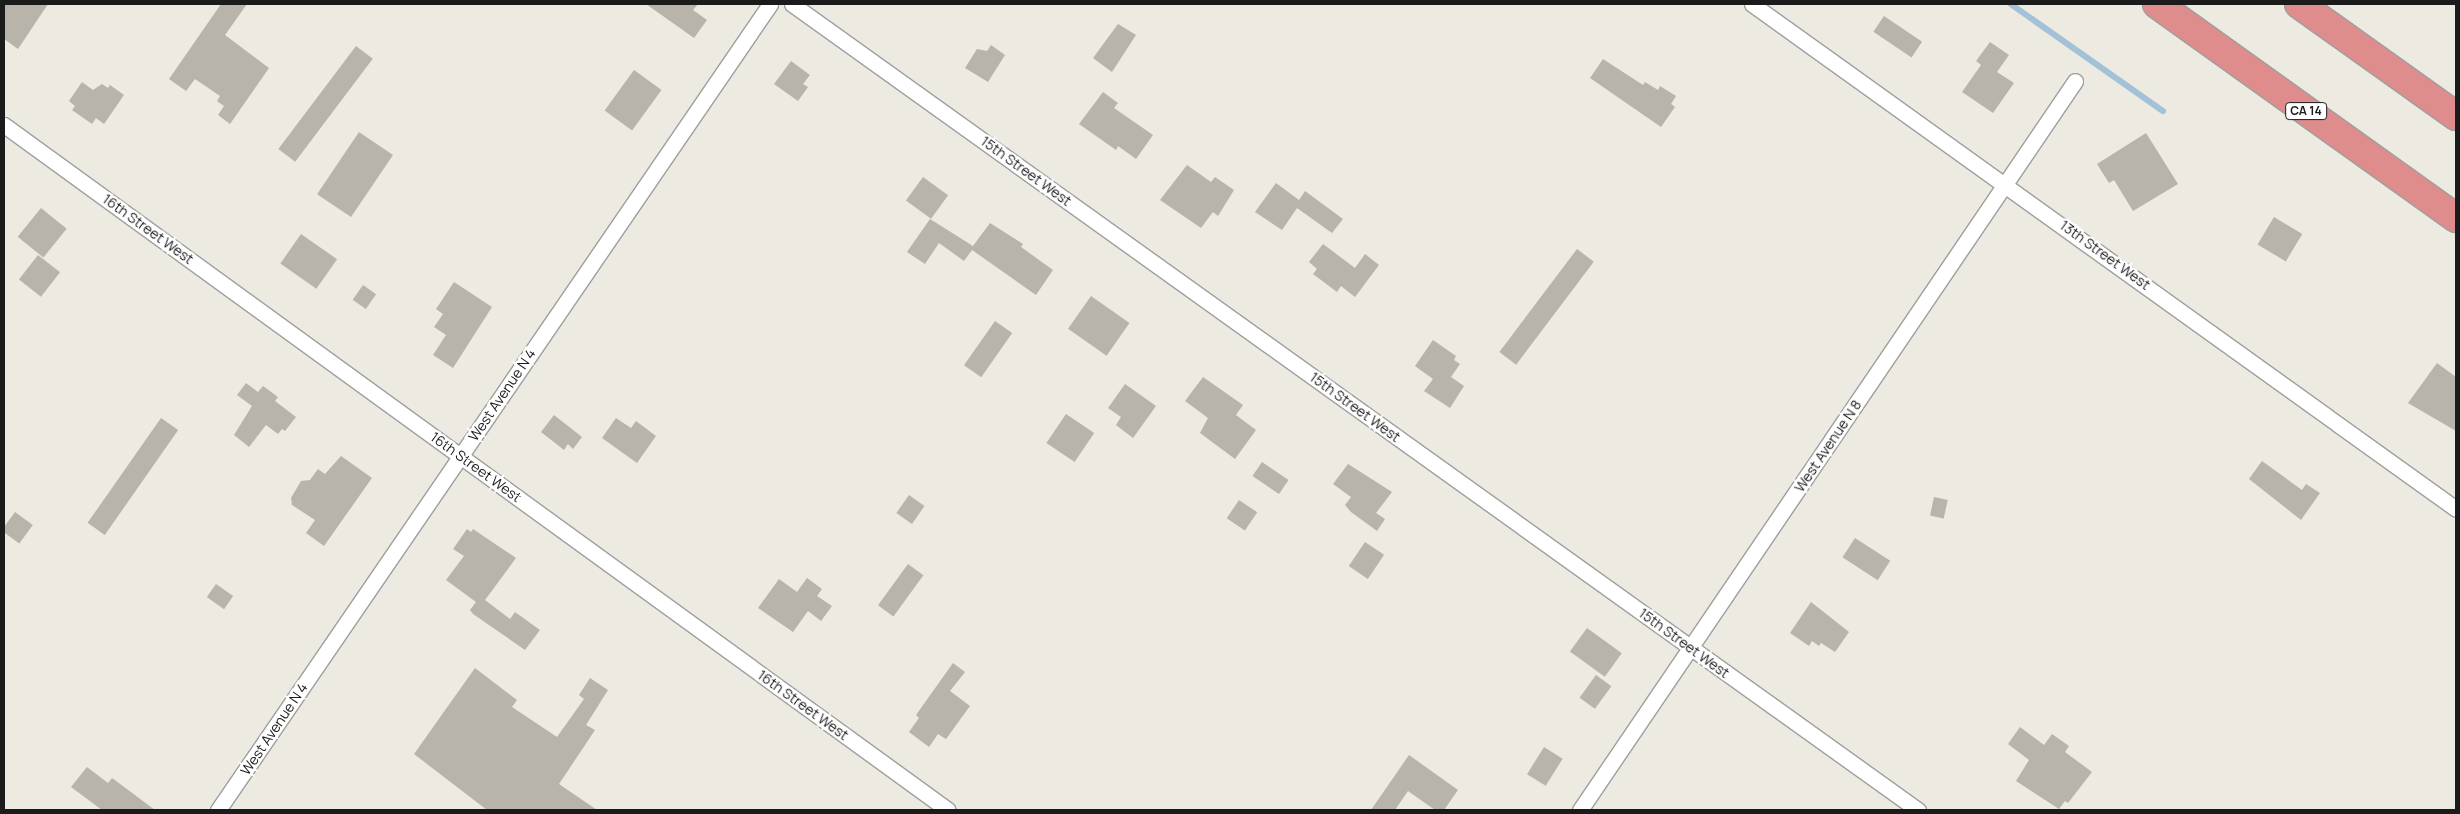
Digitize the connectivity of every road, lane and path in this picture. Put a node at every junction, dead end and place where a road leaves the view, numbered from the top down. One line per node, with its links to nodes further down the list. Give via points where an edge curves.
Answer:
1 (770, 4): 11 (street, West Avenue N 4)
2 (792, 4): 13 (street, 15th Street West)
3 (1752, 4): 9 (street, 13th Street West)
4 (2157, 4): 10 (highway, CA 14)
5 (2299, 4): 7 (highway)
6 (2075, 81): 9 (street, West Avenue N 8)
7 (2456, 116)
8 (4, 124): 11 (street, 16th Street West)
9 (2005, 183): 12 (street, 13th Street West); 13 (street, West Avenue N 8)
10 (2456, 218)
11 (460, 456): 14 (street, West Avenue N 4); 15 (street, 16th Street West)
12 (2456, 509)
13 (1691, 648): 16 (street, West Avenue N 8); 17 (street, 15th Street West)
14 (218, 810)
15 (948, 810)
16 (1580, 810)
17 (1918, 810)

